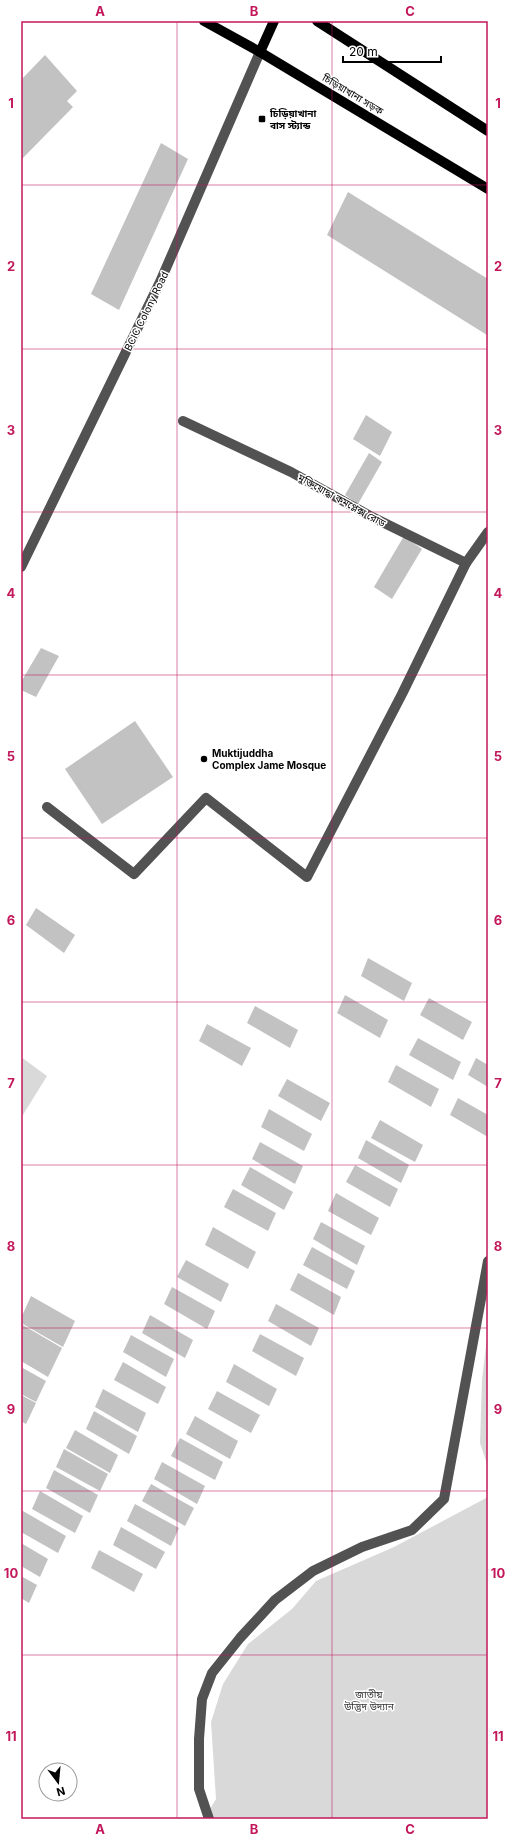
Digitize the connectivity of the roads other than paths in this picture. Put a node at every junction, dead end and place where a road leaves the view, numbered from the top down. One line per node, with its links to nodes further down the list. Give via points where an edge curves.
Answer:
1 (204, 21): 4 (main road, চিড়িয়াখানা সড়ক)
2 (274, 21): 4 (main road)
3 (318, 21): 5 (main road)
4 (260, 52): 6 (main road, চিড়িয়াখানা সড়ক); 10 (street, BCIC Colony Road, via 160,282)
5 (488, 131)
6 (488, 189)
7 (182, 421): 9 (street, মুক্তিযোদ্ধা কমপ্লেক্স রোড, via 291,472 372,518)
8 (488, 532): 9 (street)
9 (466, 563): 11 (street, via 402,694 307,877 206,798 134,874)
10 (21, 567)
11 (47, 807)
12 (488, 1261): 13 (street, via 444,1499 412,1530 362,1547 313,1571 275,1600 212,1673 202,1699 199,1739 199,1789)
13 (209, 1819)

